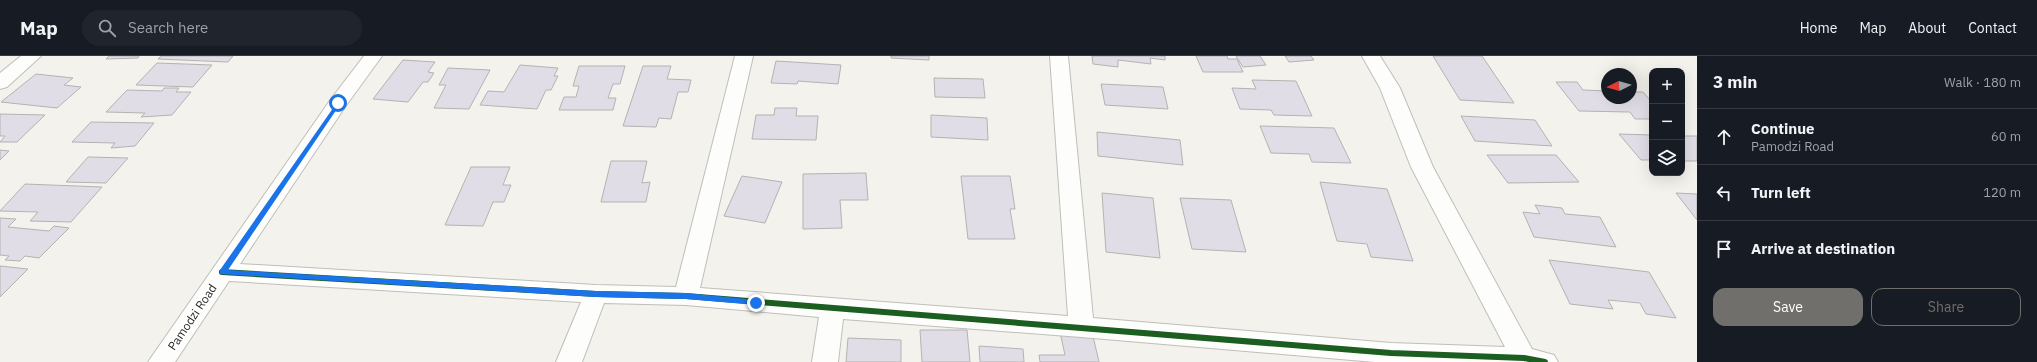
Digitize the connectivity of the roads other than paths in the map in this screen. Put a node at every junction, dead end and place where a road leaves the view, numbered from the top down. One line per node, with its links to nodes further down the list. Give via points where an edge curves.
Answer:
1 (32, 56): 6 (street)
2 (373, 56): 7 (street, Pamodzi Road)
3 (744, 56): 9 (street)
4 (1059, 56): 11 (street)
5 (1371, 56): 12 (street, via 1390,88 1422,168)
6 (0, 83)
7 (222, 272): 8 (street); 13 (street, Pamodzi Road)
8 (596, 294): 9 (street); 14 (street)
9 (686, 296): 10 (street)
10 (832, 309): 11 (street); 15 (street)
11 (1082, 327): 12 (street, via 1391,353)
12 (1534, 360)
13 (161, 362)
14 (569, 362)
15 (825, 362)

